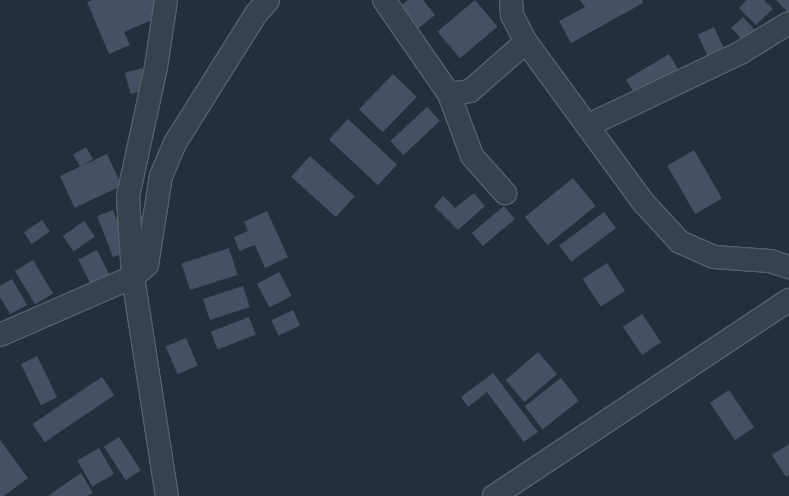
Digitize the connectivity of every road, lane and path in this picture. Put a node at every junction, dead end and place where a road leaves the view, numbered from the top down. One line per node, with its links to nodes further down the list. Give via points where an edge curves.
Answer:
1 (166, 0): 11 (street, via 156,67 128,197)
2 (268, 0): 11 (street, via 256,14 175,143 161,176 147,265)
3 (384, 0): 7 (street)
4 (511, 0): 6 (street, via 512,15)
5 (789, 23): 8 (street, via 740,53)
6 (526, 42): 7 (street, via 470,91); 8 (street)
7 (449, 94): 9 (street, via 472,156)
8 (589, 125): 10 (street, via 644,203 680,242 714,257 770,261)
9 (505, 193)
10 (789, 267)
11 (133, 277): 13 (street); 14 (street)
12 (789, 300): 15 (street)
13 (0, 335)
14 (167, 496)
15 (494, 496)

